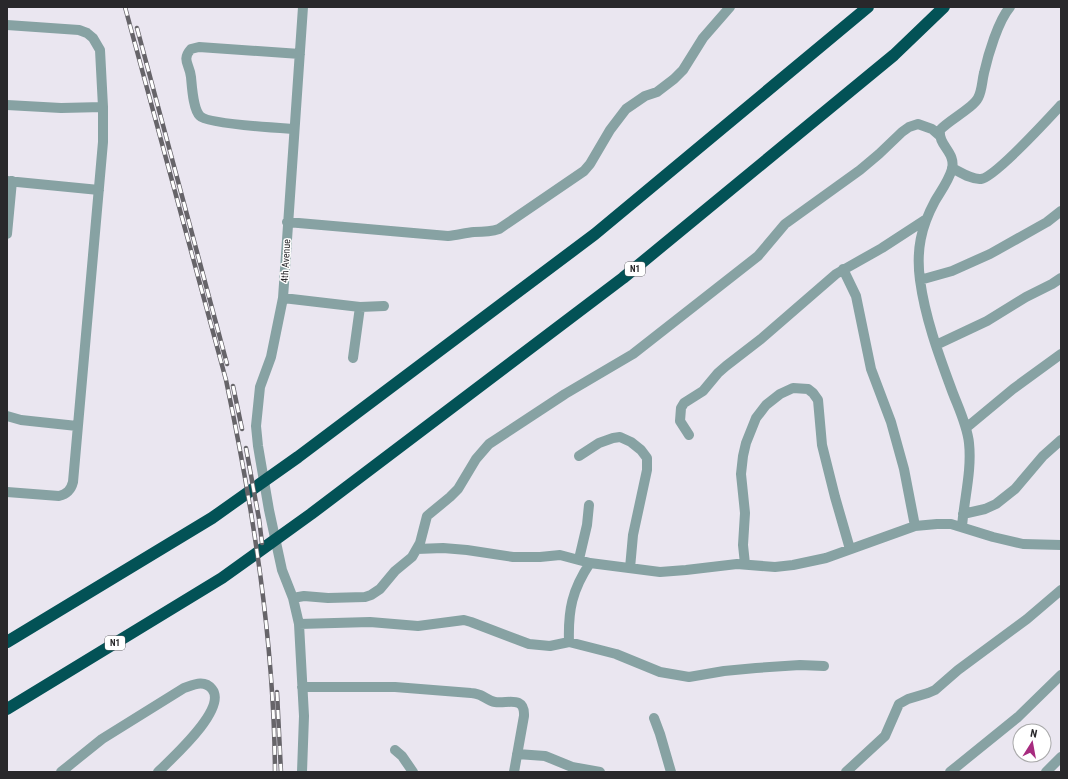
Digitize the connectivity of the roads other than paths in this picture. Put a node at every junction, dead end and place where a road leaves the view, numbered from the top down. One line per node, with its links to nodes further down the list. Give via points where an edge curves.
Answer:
1 (303, 7): 7 (street, 4th Avenue)
2 (730, 7): 18 (street, via 674,79 626,109 584,171 499,229 486,233 448,236)
3 (868, 7): 50 (highway, via 595,234 298,457 212,518)
4 (944, 7): 55 (highway, N1, via 894,56 623,278 311,514 222,578)
5 (1010, 7): 12 (street, via 996,33 978,98 940,130)
6 (7, 25): 10 (street, via 79,30 93,38 100,50)
7 (300, 54): 11 (street, 4th Avenue); 11 (street, via 199,47 190,49 186,56 197,110 203,119)
8 (7, 105): 10 (street)
9 (1061, 105): 13 (street, via 985,178 973,178)
10 (103, 107): 15 (street)
11 (294, 129): 18 (street, 4th Avenue)
12 (940, 136): 13 (street, via 952,156); 41 (street, via 932,129 918,124 902,132 860,170 785,224 758,256 633,354 565,394 489,444 476,459 458,489 427,516)
13 (952, 168): 17 (street)
14 (10, 181): 15 (street); 19 (street)
15 (99, 190): 30 (street)
16 (1061, 210): 22 (street, via 1047,222 990,254 952,271)
17 (926, 220): 20 (street); 22 (street, via 919,249)
18 (287, 222): 23 (street, 4th Avenue)
19 (7, 234)
20 (843, 269): 32 (street, via 726,366 703,391 684,403 680,422); 38 (street, via 856,296 871,369 904,469)
21 (1061, 278): 26 (street, via 987,321)
22 (920, 280): 26 (street)
23 (283, 298): 25 (street); 48 (street, 4th Avenue, via 272,357 260,387 256,426 269,510 282,570)
24 (384, 306): 25 (street)
25 (360, 307): 28 (street)
26 (936, 345): 31 (street)
27 (1061, 354): 31 (street)
28 (352, 358)
29 (7, 416): 30 (street)
30 (77, 426): 35 (street, via 73,482 69,492 59,496)
31 (966, 428): 37 (street, via 969,457)
32 (689, 435)
33 (1061, 440): 37 (street, via 1043,456 1015,489 996,504)
34 (579, 456): 46 (street, via 599,443 620,437 641,450 646,458 647,470 633,535)
35 (7, 492)
36 (589, 505): 43 (street)
37 (963, 514): 39 (street)
38 (914, 526): 39 (street, via 951,524); 42 (street)
39 (962, 527): 40 (street, via 1022,544)
40 (1060, 544)
41 (417, 549): 43 (street, via 467,550 513,557 560,555); 48 (street, via 380,589 371,595)
42 (850, 550): 45 (street, via 793,565 775,567); 45 (street, via 822,446 818,400 808,389 793,388 766,405 756,418 746,443 741,474 745,513)
43 (579, 559): 44 (street)
44 (590, 562): 46 (street); 51 (street, via 572,600 568,627)
45 (745, 564): 46 (street, via 660,572)
46 (630, 568)
47 (1061, 590): 67 (street, via 935,690 899,704 885,736)
48 (293, 598): 49 (street, 4th Avenue)
49 (299, 624): 51 (street, via 370,622 418,626 464,620 529,644 550,646); 54 (street, 4th Avenue)
50 (7, 642)
51 (569, 642): 52 (street, via 616,654 660,672 689,677 756,668)
52 (824, 666)
53 (1061, 675): 68 (street, via 1018,717)
54 (302, 687): 58 (street, via 471,692 495,702 514,702 521,705 524,711); 62 (street, 4th Avenue)
55 (7, 709)
56 (654, 718): 66 (street)
57 (395, 750): 63 (street)
58 (517, 754): 64 (street); 65 (street, via 545,756 572,767)
59 (1061, 757): 69 (street)
60 (61, 772): 61 (street, via 102,739 184,688 198,683 209,686 214,695 208,717 195,735)
61 (158, 772)
62 (302, 772)
63 (413, 772)
64 (514, 772)
65 (600, 772)
66 (671, 772)
67 (846, 772)
68 (950, 772)
69 (1046, 772)

